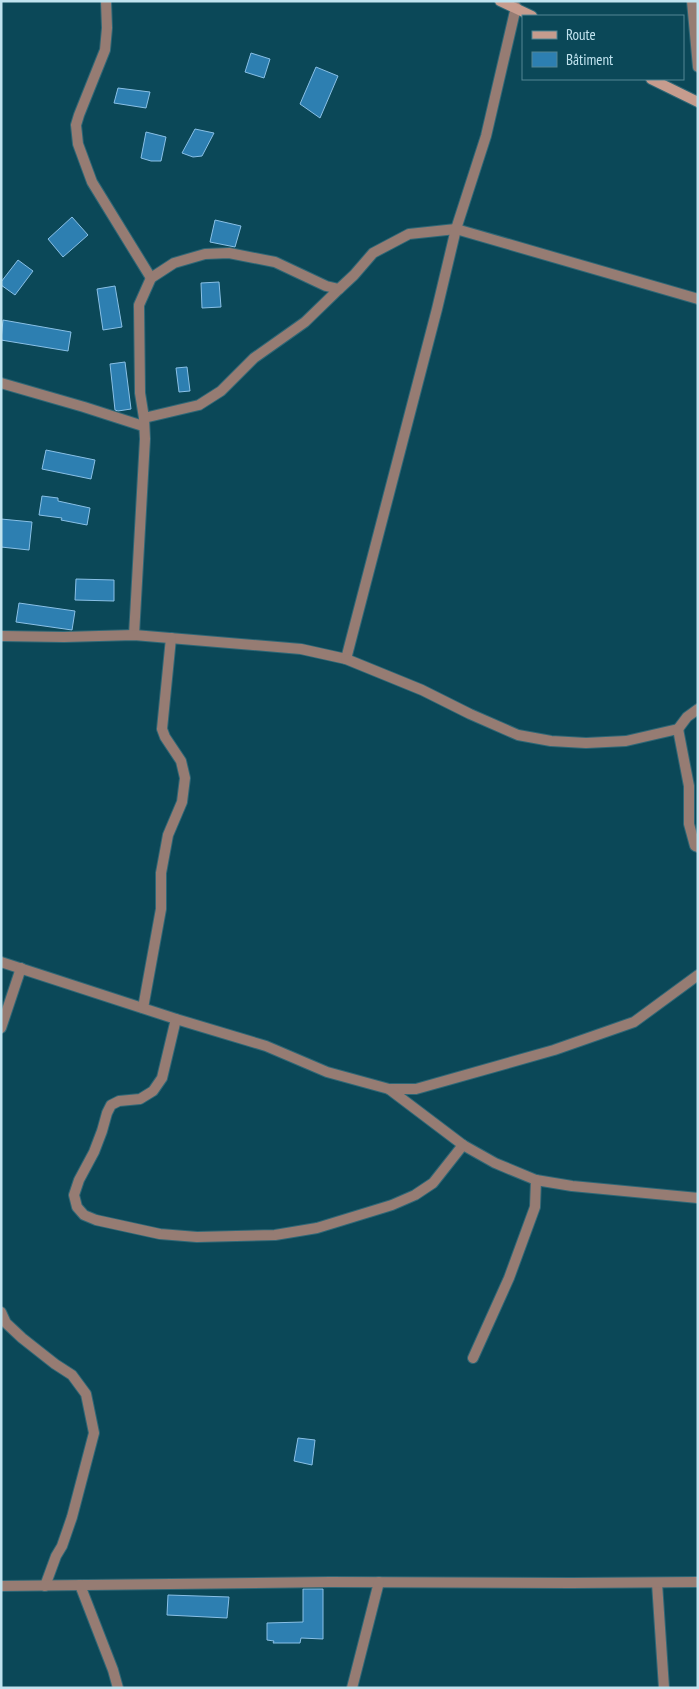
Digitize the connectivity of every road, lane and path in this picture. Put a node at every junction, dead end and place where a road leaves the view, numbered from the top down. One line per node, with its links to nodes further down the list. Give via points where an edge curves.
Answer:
1 (106, 1): 10 (street, via 105,50 76,125 78,144 92,182)
2 (500, 1): 4 (main road)
3 (692, 1): 6 (street)
4 (516, 7): 5 (main road); 9 (street, via 486,136)
5 (530, 15)
6 (698, 67)
7 (653, 80): 8 (main road)
8 (698, 102)
9 (456, 229): 11 (street, via 409,234 374,253); 12 (street); 18 (street)
10 (151, 278): 11 (street, via 174,263 205,254 228,253 275,262); 14 (street, via 139,305)
11 (339, 289): 14 (street, via 305,322 254,358 221,391 199,406)
12 (698, 299)
13 (1, 383): 14 (street)
14 (143, 422): 15 (street)
15 (134, 635): 16 (street); 17 (street)
16 (1, 636)
17 (171, 638): 18 (street, via 301,649); 25 (street, via 162,729 181,761 185,778 182,802 168,835 161,873 161,909)
18 (346, 659): 20 (street, via 422,690 518,736 586,743 626,741)
19 (698, 709): 20 (street)
20 (678, 729): 21 (street, via 688,786 689,824)
21 (698, 847)
22 (1, 962): 23 (street)
23 (21, 968): 25 (street); 27 (street)
24 (698, 976): 28 (street, via 634,1022 554,1050 416,1089)
25 (143, 1008): 26 (street)
26 (176, 1019): 28 (street, via 266,1046 328,1072); 29 (street, via 162,1078 153,1091 140,1099 119,1101 111,1105 107,1113 94,1152 78,1180 74,1195 77,1207 84,1215 160,1234 197,1237 275,1235 317,1228 415,1195 433,1183)
27 (1, 1028)
28 (389, 1089): 29 (street)
29 (463, 1145): 30 (street)
30 (536, 1180): 31 (street); 34 (street, via 535,1208 509,1278)
31 (698, 1198)
32 (1, 1312): 33 (street)
33 (4, 1323): 40 (street, via 72,1375 86,1394 94,1433 72,1516)
34 (473, 1358)
35 (380, 1582): 37 (street); 38 (street); 42 (street)
36 (698, 1582): 37 (street)
37 (656, 1583): 43 (street)
38 (80, 1585): 40 (street); 41 (street)
39 (1, 1586): 40 (street)
40 (46, 1586)
41 (118, 1688)
42 (352, 1688)
43 (664, 1688)

